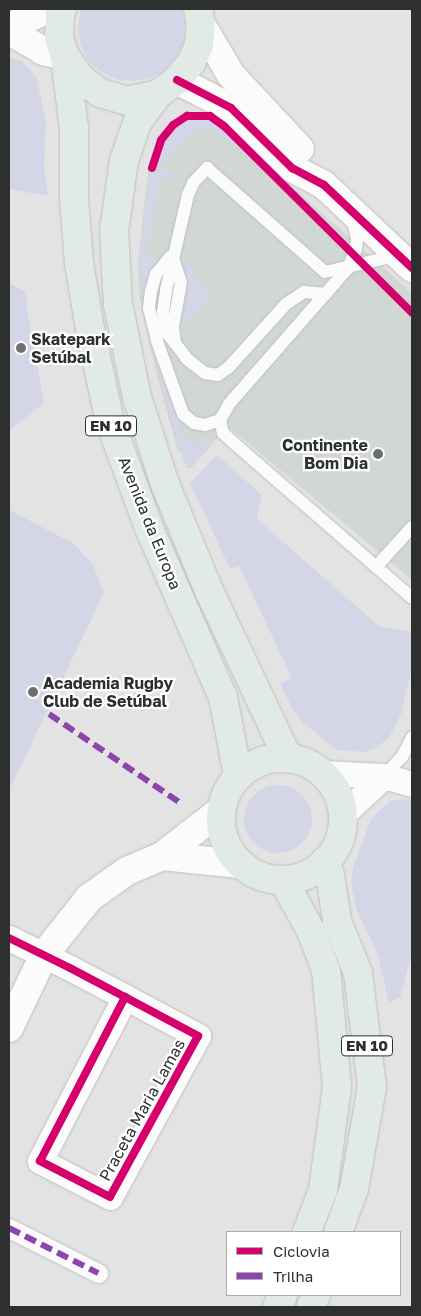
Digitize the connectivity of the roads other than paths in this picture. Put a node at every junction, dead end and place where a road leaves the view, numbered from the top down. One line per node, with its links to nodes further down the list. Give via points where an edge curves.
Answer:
1 (48, 9): 4 (street)
2 (62, 9): 6 (main road, EN 10, via 59,38)
3 (200, 16): 7 (main road, EN 10, via 199,45 191,62); 8 (street, via 231,75 305,155)
4 (9, 27)
5 (9, 31): 6 (street, via 42,51)
6 (65, 56): 7 (main road, EN 10, via 82,79 100,93 128,101); 21 (main road, Avenida da Europa / EN 10, via 74,128 74,198 79,263 110,422 149,528 224,697)
7 (168, 87): 8 (street, via 231,108 292,168); 19 (main road, Avenida da Europa / EN 10, via 137,123 124,160 114,231 118,304 137,397 165,484 210,592)
8 (324, 185): 9 (street)
9 (350, 208): 11 (street); 12 (lane, via 356,249)
10 (172, 255): 12 (lane, via 188,195 193,183 207,168 325,272); 13 (lane, via 181,282 173,327 175,342 187,359 205,373 218,375 229,367 286,304 304,292); 14 (lane, via 156,274 151,291 149,308 157,341 183,414 194,423 205,425)
11 (409, 264): 12 (lane, via 386,258)
12 (348, 268): 13 (lane)
13 (326, 294): 14 (lane, via 230,404)
14 (220, 420): 16 (lane, via 223,433)
15 (412, 527): 16 (lane)
16 (376, 567): 17 (lane)
17 (412, 598)
18 (412, 737): 22 (lane, via 402,757)
19 (288, 758): 20 (main road, via 306,763); 21 (main road, via 252,765)
20 (323, 774): 22 (street); 25 (main road, via 339,799)
21 (238, 776): 24 (main road, via 227,792)
22 (384, 776): 23 (street); 25 (street)
23 (412, 784)
24 (221, 810): 26 (street); 28 (main road, via 228,849)
25 (343, 814): 27 (main road, via 342,831)
26 (162, 856): 28 (street); 31 (street, via 127,871 100,889 79,909)
27 (326, 861): 29 (main road, via 313,871); 36 (main road, EN 10, via 337,921 358,973 372,1087 354,1190)
28 (240, 864): 29 (main road, via 253,873)
29 (283, 880): 35 (main road, EN 10, via 311,931 326,970 337,1088 323,1190)
30 (9, 938): 31 (street, Praceta Maria Lamas)
31 (44, 955): 32 (street, Praceta Maria Lamas); 33 (street)
32 (125, 997): 32 (street, Praceta Maria Lamas, via 40,1160 110,1198 198,1036)
33 (9, 1028)
34 (9, 1228): 37 (street)
35 (307, 1231)
36 (338, 1231)
37 (98, 1273)

